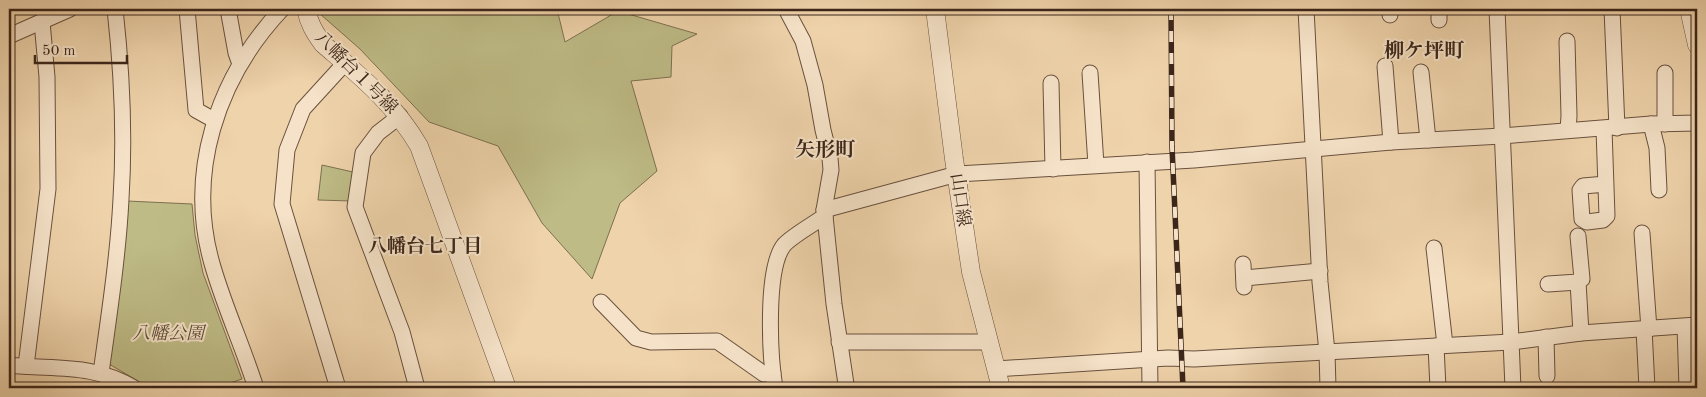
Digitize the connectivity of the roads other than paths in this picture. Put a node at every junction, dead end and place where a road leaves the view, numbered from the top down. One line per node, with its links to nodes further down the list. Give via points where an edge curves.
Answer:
1 (70, 9): 13 (street)
2 (115, 9): 62 (street, via 123,118 121,198)
3 (187, 9): 25 (street, via 196,110)
4 (228, 9): 18 (street)
5 (282, 9): 18 (street)
6 (306, 9): 17 (street, 八幡台１号線, via 311,27 323,44)
7 (786, 9): 40 (street, via 803,41 830,158)
8 (935, 9): 37 (street, 山口線)
9 (1306, 9): 33 (street)
10 (1497, 9): 30 (street)
11 (1612, 9): 28 (street)
12 (1689, 9): 16 (street)
13 (42, 22): 14 (street); 60 (street, via 47,77 48,189)
14 (9, 36)
15 (1567, 41): 29 (street)
16 (1697, 45)
17 (345, 63): 24 (street, 八幡台１号線); 68 (street, via 303,109 287,150 282,204)
18 (240, 64): 25 (street)
19 (1386, 66): 32 (street)
20 (1421, 72): 31 (street)
21 (1664, 73): 27 (street)
22 (1087, 82): 35 (street)
23 (1048, 92): 36 (street)
24 (400, 116): 69 (street, via 378,133 363,154 355,207 402,332); 70 (street, 八幡台１号線, via 419,146 432,179)
25 (214, 120): 67 (street, via 204,174 206,234 213,266)
26 (1697, 123): 27 (street)
27 (1658, 124): 28 (street); 39 (street)
28 (1610, 128): 29 (street); 38 (street)
29 (1568, 130): 30 (street)
30 (1502, 136): 31 (street); 55 (street)
31 (1428, 140): 32 (street)
32 (1391, 142): 33 (street)
33 (1314, 148): 34 (street); 44 (street)
34 (1147, 162): 35 (street); 58 (street)
35 (1096, 165): 36 (street)
36 (1053, 169): 37 (street)
37 (957, 174): 40 (street); 54 (street, 山口線, via 971,272)
38 (1606, 184)
39 (1658, 190)
40 (825, 213): 53 (street); 64 (street, via 785,244 774,274 770,309)
41 (1642, 233): 50 (street)
42 (1578, 236): 46 (street, via 1582,278)
43 (1434, 248): 56 (street)
44 (1320, 271): 45 (street); 57 (street)
45 (1244, 277)
46 (1578, 282): 47 (street); 51 (street)
47 (1548, 284)
48 (601, 302): 64 (street, via 636,338 651,342 717,341)
49 (1691, 326): 50 (street); 77 (street)
50 (1647, 329): 51 (street); 76 (street)
51 (1581, 333): 52 (street)
52 (1546, 337): 55 (street); 63 (street)
53 (839, 342): 54 (street); 65 (street)
54 (989, 342): 61 (street, 山口線)
55 (1511, 342): 56 (street); 75 (street)
56 (1440, 345): 57 (street); 74 (street)
57 (1327, 352): 58 (street); 73 (street)
58 (1149, 359): 61 (street); 72 (street)
59 (9, 364): 60 (street)
60 (26, 366): 62 (street)
61 (996, 369): 71 (street, 山口線)
62 (101, 372): 66 (street)
63 (1547, 376)
64 (774, 384)
65 (846, 384)
66 (134, 388)
67 (256, 388)
68 (338, 388)
69 (418, 388)
70 (507, 388)
71 (1000, 388)
72 (1150, 388)
73 (1328, 388)
74 (1438, 388)
75 (1513, 388)
76 (1647, 388)
77 (1687, 388)

